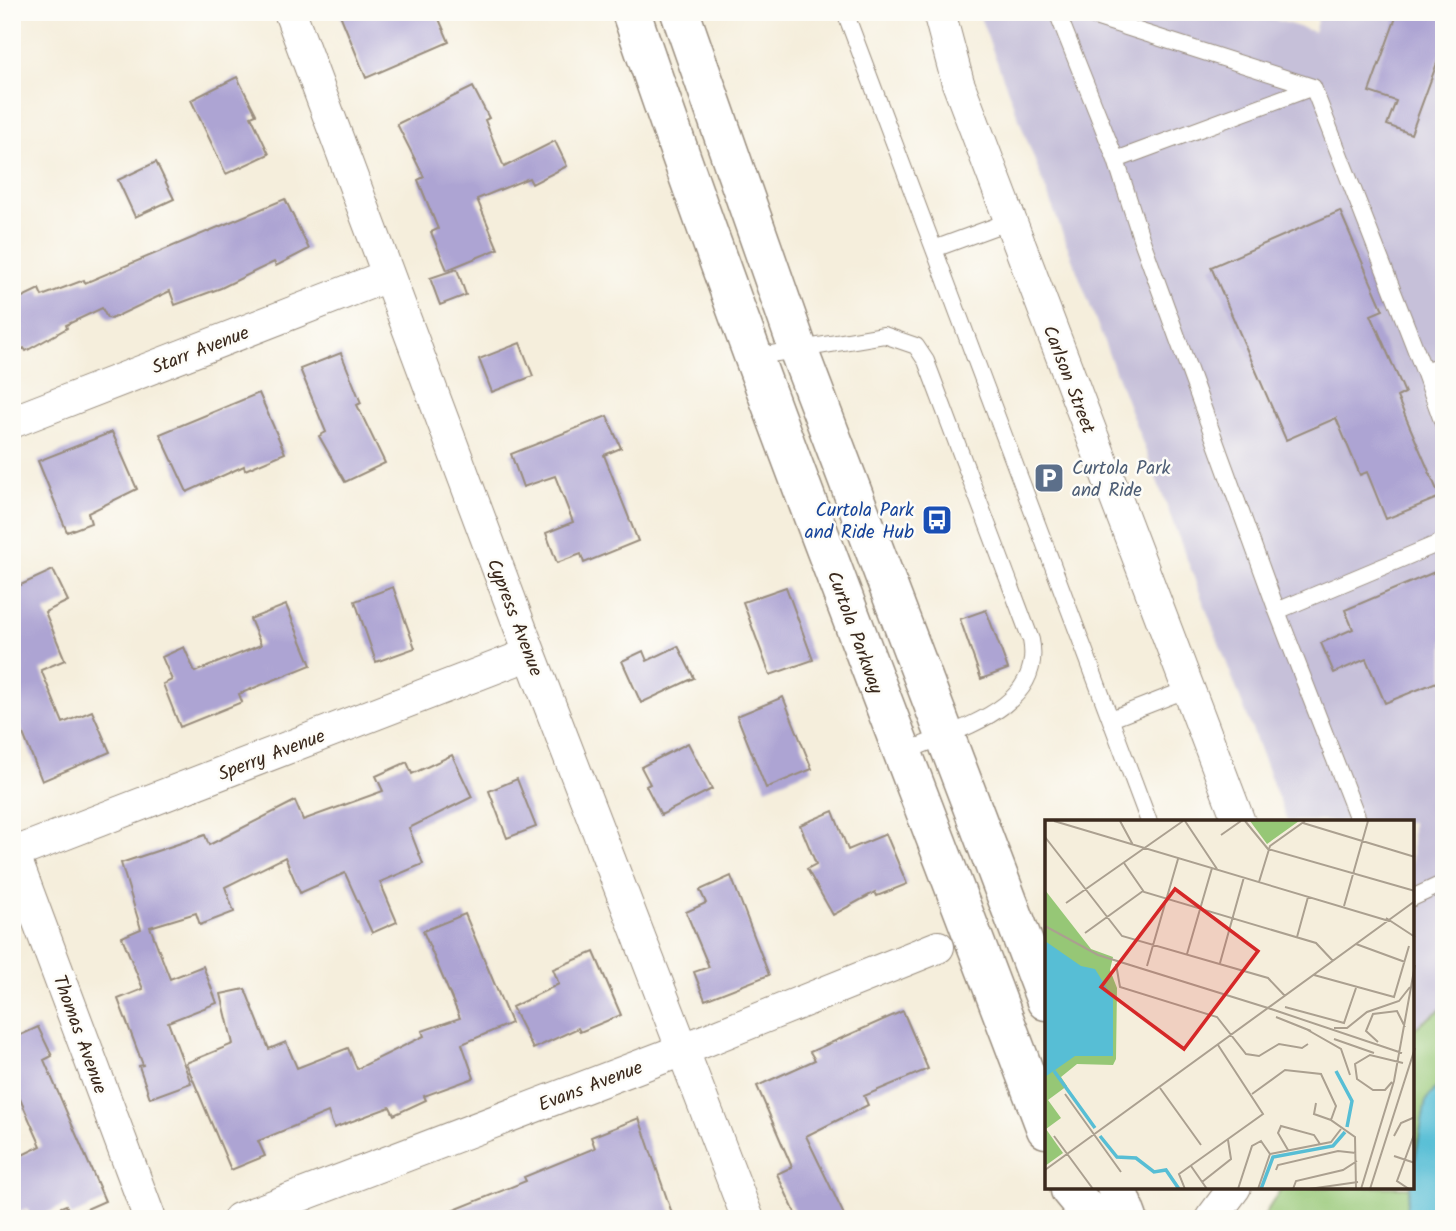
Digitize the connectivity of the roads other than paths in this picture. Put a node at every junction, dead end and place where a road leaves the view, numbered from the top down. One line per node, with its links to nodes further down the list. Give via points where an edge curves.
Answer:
1 (290, 12): 12 (street, Cypress Avenue)
2 (631, 12): 14 (main road, Curtola Parkway)
3 (680, 12): 13 (main road)
4 (845, 12): 11 (lane)
5 (939, 12): 10 (street, Carlson Street, via 958,83)
6 (1056, 12): 9 (lane)
7 (1079, 12): 8 (lane)
8 (1313, 88): 9 (lane); 16 (lane)
9 (1116, 160): 20 (lane)
10 (1010, 220): 11 (lane); 22 (street, Carlson Street)
11 (934, 249): 23 (lane)
12 (387, 276): 17 (street, Starr Avenue); 21 (street, Cypress Avenue)
13 (798, 349): 14 (lane); 24 (main road); 24 (lane, via 884,335 916,346 926,361 1025,622 1035,660 1027,683 1010,704)
14 (753, 357): 25 (main road, Curtola Parkway)
15 (1444, 364): 16 (lane)
16 (1424, 371): 18 (lane)
17 (12, 422)
18 (1444, 426)
19 (1444, 541): 20 (lane)
20 (1277, 611): 28 (lane)
21 (530, 654): 29 (street, Sperry Avenue); 34 (street, Cypress Avenue)
22 (1188, 689): 23 (lane); 27 (street, Carlson Street)
23 (1111, 719): 26 (lane)
24 (947, 733): 25 (lane); 33 (main road)
25 (903, 752): 35 (main road, Curtola Parkway)
26 (1149, 820)
27 (1239, 820)
28 (1359, 820)
29 (13, 852): 39 (street, Thomas Avenue)
30 (1444, 883): 31 (lane)
31 (1414, 897)
32 (938, 947): 34 (street, Evans Avenue)
33 (1045, 998)
34 (682, 1050): 40 (street, Evans Avenue); 41 (street, Cypress Avenue)
35 (1045, 1126)
36 (1117, 1189): 43 (main road)
37 (1234, 1189): 44 (street)
38 (1073, 1199): 42 (main road)
39 (150, 1219)
40 (239, 1219)
41 (748, 1219)
42 (1094, 1219)
43 (1128, 1219)
44 (1211, 1219)

